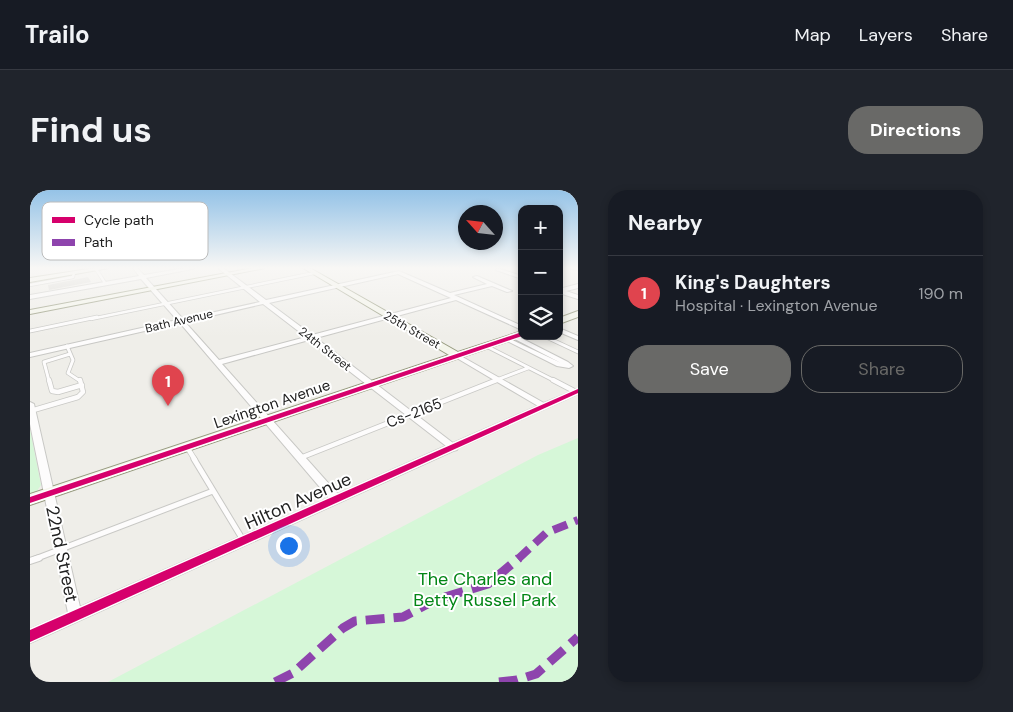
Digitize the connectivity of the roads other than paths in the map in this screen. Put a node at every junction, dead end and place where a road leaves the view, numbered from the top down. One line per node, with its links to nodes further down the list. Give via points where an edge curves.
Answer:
1 (62, 291): 12 (street)
2 (138, 291): 17 (street)
3 (155, 291): 16 (street)
4 (227, 291): 16 (lane)
5 (251, 291): 15 (street, 24th Street)
6 (314, 291): 15 (street, Bath Avenue)
7 (345, 291): 18 (street, 25th Street)
8 (465, 291): 11 (street)
9 (442, 292): 11 (street)
10 (563, 292): 13 (street)
11 (449, 295): 14 (street)
12 (30, 297)
13 (578, 297)
14 (457, 298): 18 (street); 23 (street)
15 (264, 302): 20 (street, Bath Avenue); 28 (street, 24th Street)
16 (166, 304): 20 (street); 24 (lane)
17 (30, 312)
18 (389, 316): 28 (street); 39 (street, 25th Street)
19 (577, 316): 21 (street)
20 (180, 321): 31 (street, Bath Avenue); 41 (street)
21 (563, 321)
22 (563, 324): 26 (street)
23 (518, 326)
24 (30, 331)
25 (563, 332): 29 (street)
26 (578, 332)
27 (514, 336): 32 (street, Lexington Avenue); 33 (street); 34 (street)
28 (310, 337): 41 (street); 45 (street, 24th Street)
29 (578, 338)
30 (552, 340): 35 (lane)
31 (67, 346): 36 (street, Bath Avenue); 37 (lane)
32 (486, 346): 39 (street, Lexington Avenue); 42 (lane)
33 (536, 347): 34 (street); 38 (street)
34 (528, 350): 40 (street)
35 (578, 352)
36 (30, 354)
37 (70, 354): 44 (lane, via 73,360 68,373 79,378); 44 (lane, via 44,362 51,388 58,392)
38 (552, 355): 40 (street); 40 (street, via 568,366 559,366)
39 (457, 356): 43 (street, 25th Street); 45 (street, Lexington Avenue)
40 (544, 358)
41 (217, 363): 50 (street)
42 (528, 368): 43 (lane, Cs-2165); 46 (lane)
43 (499, 380): 47 (street, 25th Street); 49 (lane, Cs-2165)
44 (82, 385): 48 (lane, via 83,392 78,397)
45 (372, 385): 49 (street, 24th Street); 50 (street, Lexington Avenue)
46 (577, 392): 47 (street, Hilton Avenue)
47 (545, 407): 52 (street, Hilton Avenue)
48 (30, 408): 55 (street, 22nd Street)
49 (410, 414): 52 (street, 24th Street); 53 (lane, Cs-2165)
50 (267, 420): 51 (street, Lexington Avenue); 53 (street)
51 (186, 447): 54 (lane); 55 (street, Lexington Avenue)
52 (454, 448): 57 (street, Hilton Avenue)
53 (300, 458): 57 (street)
54 (213, 491): 58 (lane); 59 (lane)
55 (49, 493): 56 (street, Lexington Avenue); 59 (street, 22nd Street)
56 (30, 500)
57 (337, 500): 58 (street, Hilton Avenue)
58 (244, 541): 61 (street, Hilton Avenue)
59 (61, 548): 60 (lane); 61 (street, 22nd Street)
60 (30, 561)
61 (74, 616): 62 (street, Hilton Avenue)
62 (30, 636)

